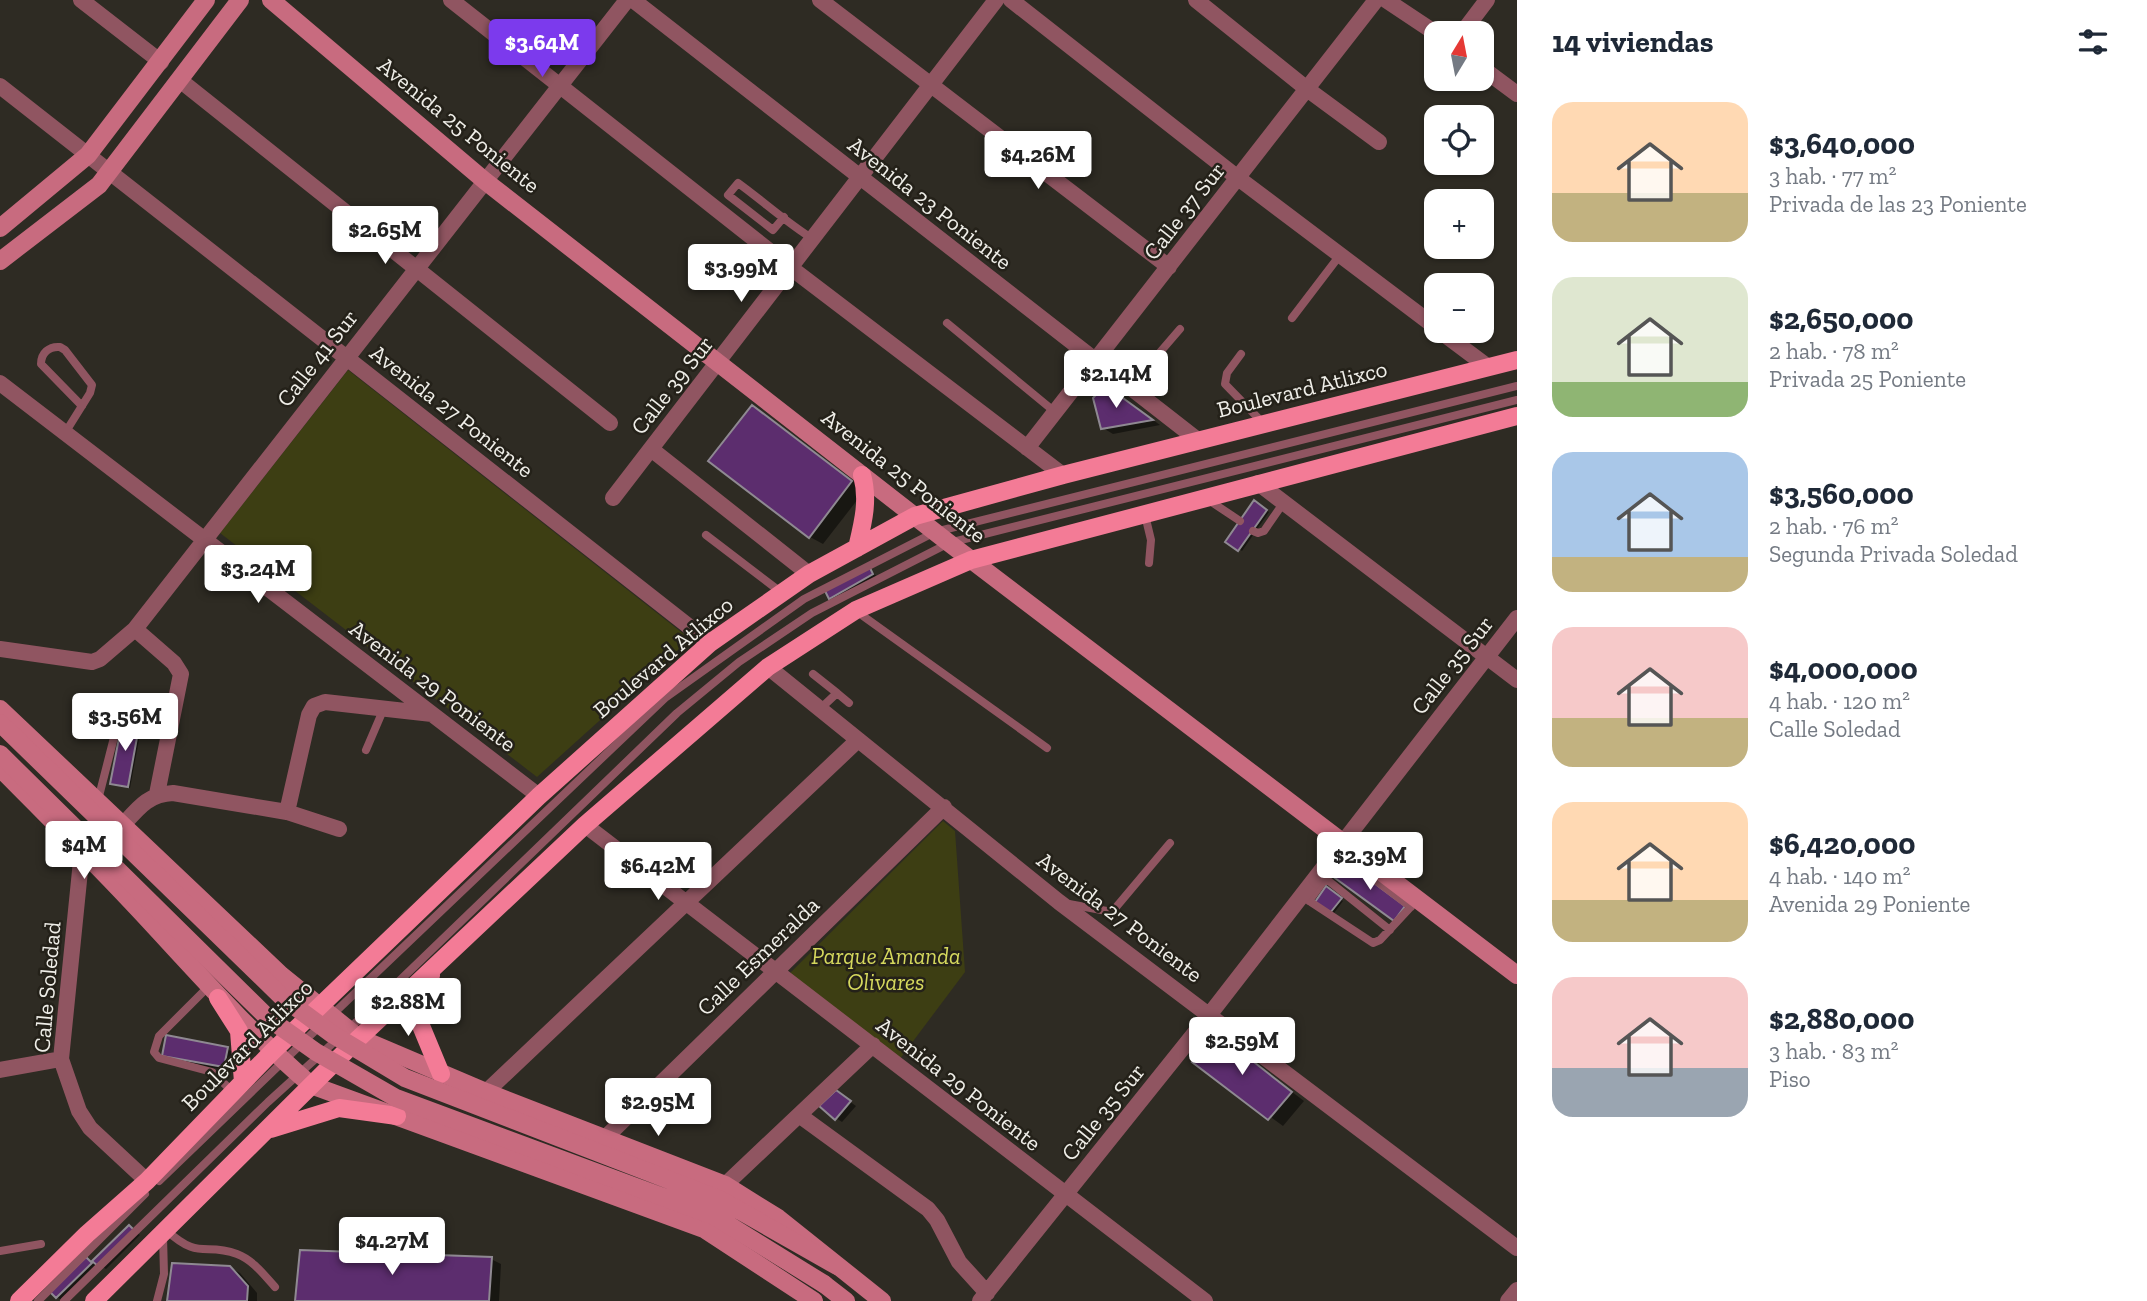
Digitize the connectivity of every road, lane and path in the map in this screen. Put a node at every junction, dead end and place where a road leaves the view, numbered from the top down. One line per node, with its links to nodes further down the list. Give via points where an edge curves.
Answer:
1 (81, 0): 17 (street)
2 (206, 0): 17 (main road)
3 (240, 0): 19 (main road)
4 (451, 0): 22 (street)
5 (627, 0): 22 (street, Calle 41 Sur)
6 (633, 0): 28 (street, Avenida 23 Poniente)
7 (820, 0): 21 (street)
8 (996, 0): 21 (street, Calle 39 Sur)
9 (1011, 0): 29 (street)
10 (1196, 0): 23 (street)
11 (1377, 0): 23 (street, Calle 37 Sur)
12 (1386, 0): 16 (street)
13 (1487, 0): 15 (street)
14 (270, 1): 30 (main road, Avenida 25 Poniente)
15 (1471, 21)
16 (1424, 25)
17 (161, 62): 26 (main road)
18 (1494, 77): 24 (street)
19 (181, 80): 27 (main road); 37 (street)
20 (0, 86): 26 (street, Avenida 27 Poniente)
21 (929, 86): 28 (street, Calle 39 Sur); 36 (street)
22 (558, 88): 30 (street, Calle 41 Sur); 38 (street)
23 (1307, 89): 25 (street); 29 (street, Calle 37 Sur)
24 (1517, 94)
25 (1379, 142)
26 (88, 155): 27 (street, Avenida 27 Poniente); 32 (main road)
27 (110, 172): 35 (main road); 45 (street, Avenida 27 Poniente)
28 (859, 176): 33 (street, Calle 39 Sur); 46 (street, Avenida 23 Poniente)
29 (1238, 178): 34 (street); 36 (street, Calle 37 Sur)
30 (485, 181): 37 (street, Calle 41 Sur); 48 (main road, Avenida 25 Poniente)
31 (783, 216): 31 (lane, via 738,183 728,195 773,230); 33 (lane)
32 (0, 228)
33 (813, 239): 38 (street, Calle 39 Sur)
34 (1340, 255): 39 (lane); 40 (street)
35 (0, 261)
36 (1169, 267): 46 (street, Calle 37 Sur)
37 (417, 268): 45 (street, Calle 41 Sur); 57 (street)
38 (792, 268): 48 (street, Calle 39 Sur); 61 (street)
39 (1293, 318)
40 (1424, 318)
41 (947, 323): 55 (lane)
42 (1180, 329): 52 (lane)
43 (1456, 343): 49 (street)
44 (1241, 354): 58 (lane, via 1225,384)
45 (346, 358): 75 (street, Calle 41 Sur); 84 (street, Avenida 27 Poniente)
46 (1095, 360): 52 (street, Avenida 23 Poniente); 55 (street, Calle 37 Sur)
47 (1517, 360): 49 (main road, Boulevard Atlixco)
48 (720, 361): 62 (street, Calle 39 Sur); 63 (main road, Avenida 25 Poniente)
49 (1488, 367): 58 (main road, Boulevard Atlixco)
50 (0, 383): 59 (street, Avenida 29 Poniente)
51 (1517, 386): 74 (lane)
52 (1130, 387): 60 (street, Avenida 23 Poniente)
53 (1517, 400): 74 (lane)
54 (82, 406): 54 (lane, via 92,389 90,381 60,347 49,349 41,364); 59 (lane)
55 (1055, 411): 61 (street, Calle 37 Sur)
56 (1517, 416): 65 (main road)
57 (610, 424)
58 (1264, 424): 60 (main road, Boulevard Atlixco)
59 (65, 433): 75 (street, Avenida 29 Poniente)
60 (1199, 441): 64 (main road, Boulevard Atlixco)
61 (1027, 448): 64 (street)
62 (651, 449): 67 (street, Calle 39 Sur); 79 (street)
63 (862, 475): 70 (main road, Avenida 25 Poniente); 76 (main road, via 865,513)
64 (1063, 475): 70 (main road, Boulevard Atlixco)
65 (1258, 483): 66 (main road); 68 (street)
66 (1205, 497): 69 (main road); 71 (lane)
67 (613, 498)
68 (1284, 502): 72 (lane, via 1264,531); 86 (street)
69 (1144, 513): 77 (main road); 78 (lane, via 1151,540)
70 (915, 516): 74 (main road, Avenida 25 Poniente); 76 (main road, Boulevard Atlixco)
71 (1240, 521)
72 (1252, 531)
73 (706, 535): 80 (lane)
74 (942, 538): 77 (main road, Avenida 25 Poniente); 126 (lane, via 804,599 665,698); 128 (lane, via 812,613 707,687)
75 (202, 540): 83 (street, Calle 41 Sur); 95 (street, Avenida 29 Poniente)
76 (857, 548): 79 (main road, Boulevard Atlixco)
77 (971, 560): 81 (main road); 112 (main road, Avenida 25 Poniente)
78 (1149, 563)
79 (809, 574): 80 (main road, Boulevard Atlixco)
80 (782, 593): 84 (main road, Boulevard Atlixco)
81 (856, 610): 87 (main road); 99 (lane)
82 (1517, 618): 86 (street, Calle 35 Sur)
83 (135, 629): 85 (street, Calle 41 Sur, via 92,662); 96 (street, via 178,668)
84 (710, 643): 104 (main road, Boulevard Atlixco)
85 (0, 649)
86 (1487, 657): 89 (street); 112 (street, Calle 35 Sur)
87 (768, 667): 94 (street, Avenida 27 Poniente); 109 (main road)
88 (813, 674): 90 (lane)
89 (1517, 680)
90 (837, 693): 91 (lane); 94 (lane)
91 (849, 703)
92 (0, 709): 105 (main road)
93 (384, 709): 95 (street); 100 (lane); 107 (street, via 325,702 314,706)
94 (820, 709): 98 (street, Avenida 27 Poniente)
95 (434, 714): 104 (street, Avenida 29 Poniente)
96 (173, 718): 103 (street); 105 (lane, via 130,711 120,714)
97 (0, 723): 149 (main road, bridge, via 282,997 332,1034 405,1079 721,1200)
98 (858, 740): 106 (street, Avenida 27 Poniente); 117 (street)
99 (1047, 748)
100 (366, 750)
101 (0, 754): 160 (main road, bridge, via 268,1018 316,1052 396,1098 714,1216)
102 (0, 768): 113 (main road)
103 (157, 793): 107 (street); 108 (street)
104 (539, 796): 126 (main road, Boulevard Atlixco)
105 (98, 800): 108 (main road)
106 (944, 807): 118 (street, Avenida 27 Poniente); 123 (street, Calle Esmeralda)
107 (287, 812): 110 (street)
108 (123, 825): 114 (main road)
109 (585, 825): 117 (street, Avenida 29 Poniente); 122 (main road)
110 (339, 829)
111 (1170, 844): 118 (lane, via 1112,912)
112 (1343, 849): 115 (street, Calle 35 Sur); 119 (main road, Avenida 25 Poniente)
113 (82, 851): 120 (main road); 131 (street, Calle Soledad)
114 (172, 871): 120 (main road); 126 (main road, via 281,975)
115 (1323, 876): 116 (street, Calle 35 Sur); 121 (lane)
116 (1306, 899): 121 (lane, via 1373,943); 127 (street, Calle 35 Sur)
117 (685, 901): 123 (street, Avenida 29 Poniente); 136 (street)
118 (1059, 902): 127 (street, Avenida 27 Poniente)
119 (1414, 903): 121 (lane); 124 (main road, Avenida 25 Poniente)
120 (137, 907): 125 (main road)
121 (1390, 930)
122 (433, 971): 128 (main road); 133 (main road, via 419,1021)
123 (776, 971): 129 (street, Avenida 29 Poniente); 141 (street, Calle Esmeralda)
124 (1517, 975)
125 (213, 993): 130 (main road); 135 (main road, via 239,1031); 135 (lane, via 159,1036 154,1052 159,1058 212,1072)
126 (326, 1011): 128 (main road); 130 (main road, Boulevard Atlixco)
127 (1210, 1014): 144 (street, Calle 35 Sur); 147 (street, Avenida 27 Poniente)
128 (353, 1033): 133 (main road); 134 (main road)
129 (873, 1045): 137 (street); 144 (street, Avenida 29 Poniente)
130 (278, 1057): 134 (main road); 135 (main road, Boulevard Atlixco); 155 (lane)
131 (61, 1059): 132 (street); 142 (street, Calle Soledad, via 79,1111 90,1128)
132 (0, 1070)
133 (441, 1074): 136 (main road)
134 (305, 1080): 138 (main road); 139 (main road); 156 (lane)
135 (238, 1087): 142 (main road, Boulevard Atlixco)
136 (486, 1092): 140 (main road); 141 (main road)
137 (799, 1115): 143 (street); 152 (street, via 928,1209)
138 (397, 1116): 139 (main road, via 339,1108); 140 (main road)
139 (264, 1132): 145 (main road)
140 (451, 1136): 159 (main road, via 704,1230)
141 (605, 1138): 143 (main road)
142 (147, 1181): 154 (main road, Boulevard Atlixco)
143 (725, 1185): 149 (main road, via 778,1218)
144 (1065, 1196): 152 (street, Calle 35 Sur); 153 (street, Avenida 29 Poniente)
145 (164, 1231): 150 (lane, via 183,1246 239,1255); 157 (main road); 158 (lane, via 166,1257)
146 (41, 1244): 148 (lane)
147 (1517, 1248)
148 (0, 1251)
149 (837, 1266): 161 (main road)
150 (275, 1287)
151 (1517, 1290): 162 (street)
152 (984, 1297)
153 (1196, 1298)
154 (19, 1301)
155 (37, 1301)
156 (64, 1301)
157 (94, 1301)
158 (157, 1301)
159 (814, 1301)
160 (846, 1301)
161 (882, 1301)
162 (1508, 1301)

